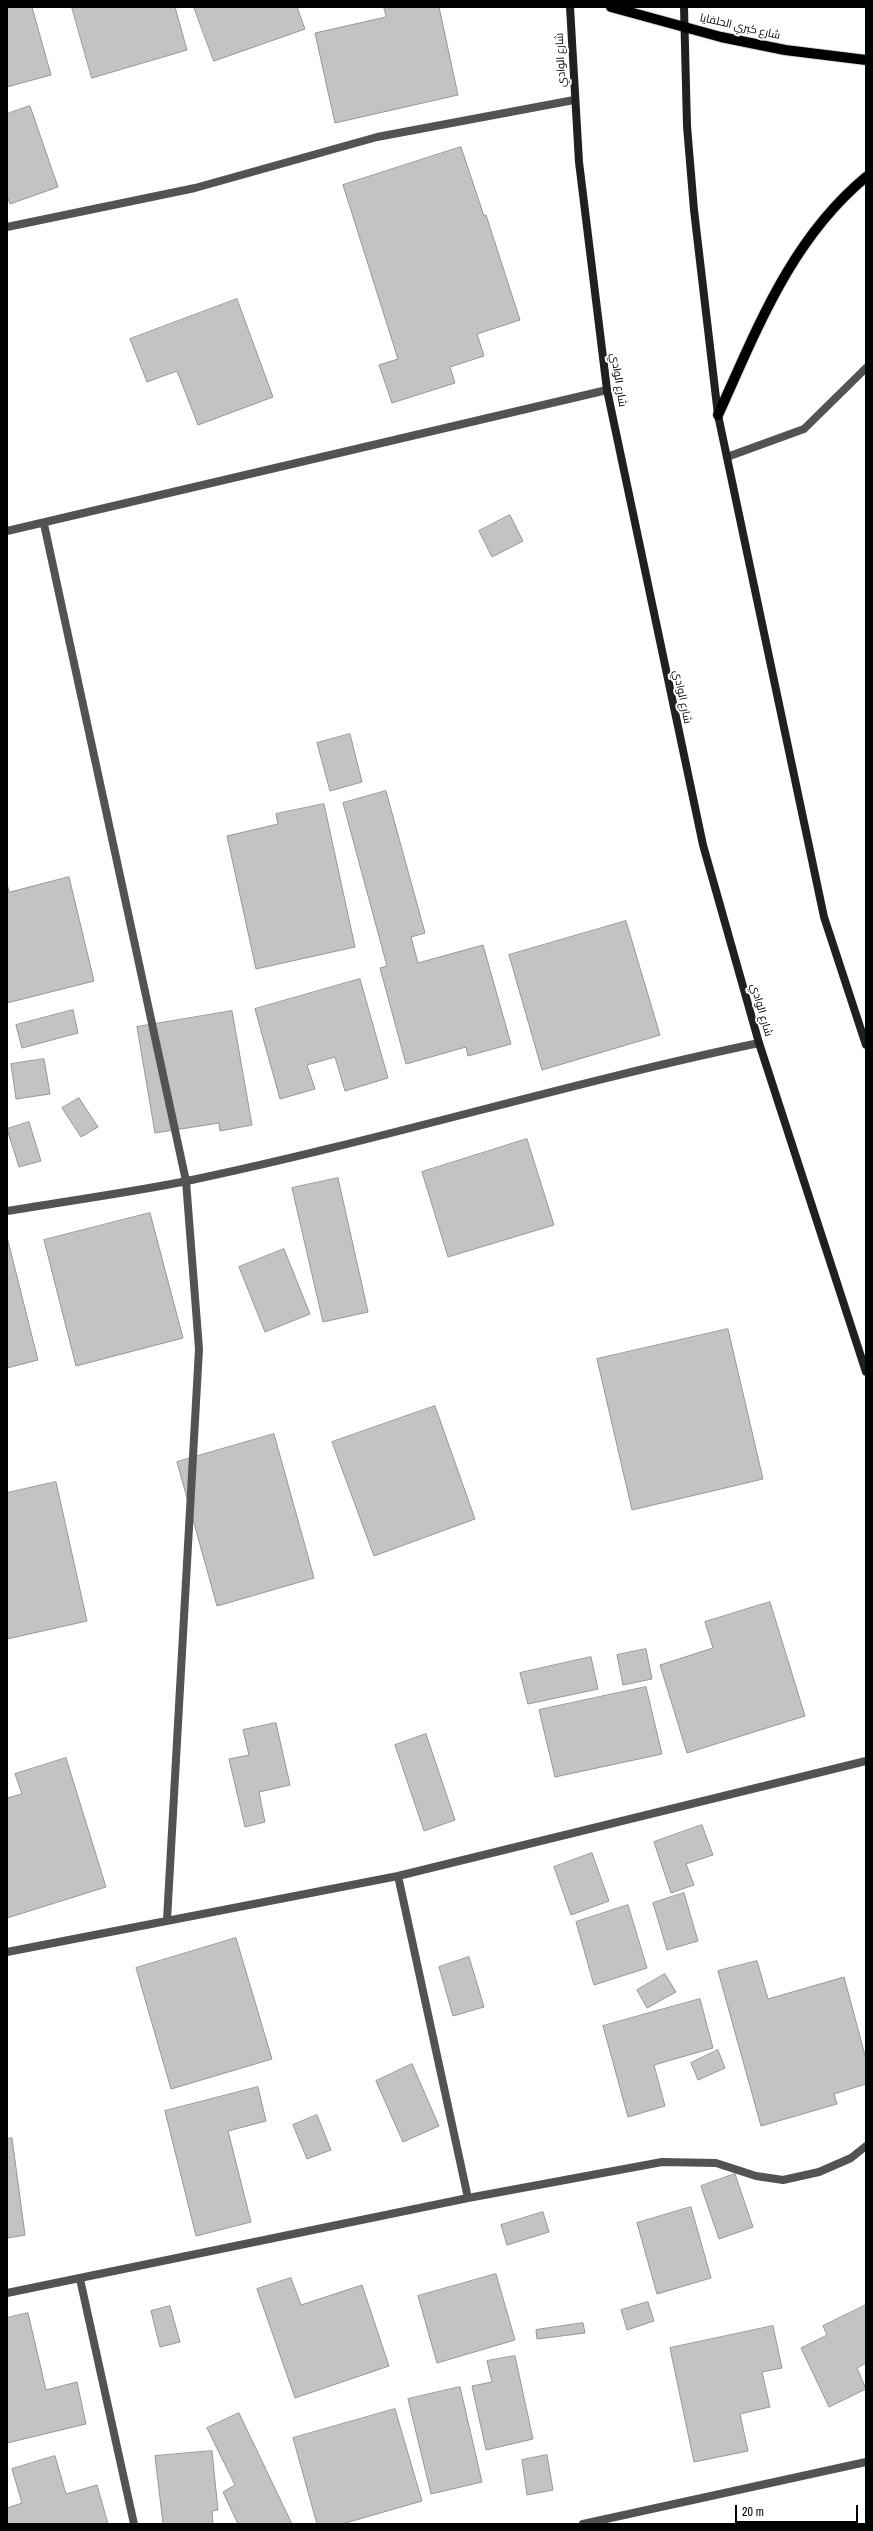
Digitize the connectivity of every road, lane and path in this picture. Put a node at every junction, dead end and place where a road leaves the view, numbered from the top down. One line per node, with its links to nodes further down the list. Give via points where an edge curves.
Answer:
1 (570, 7): 6 (main road, شارع الوادي)
2 (611, 7): 4 (main road, شارع كبري الحلفايا)
3 (684, 7): 4 (main road)
4 (684, 27): 5 (main road, شارع كبري الحلفايا, via 785,50); 11 (main road, via 687,126 694,210)
5 (866, 60)
6 (574, 100): 8 (street, via 377,137 194,188); 10 (main road, شارع الوادي, via 579,162)
7 (866, 177): 11 (main road, via 852,188 811,233 780,283)
8 (7, 227)
9 (866, 368): 12 (street, via 804,429)
10 (607, 390): 13 (street); 15 (main road, شارع الوادي, via 703,845)
11 (718, 415): 12 (main road)
12 (727, 457): 16 (main road, via 824,917)
13 (44, 524): 14 (street); 17 (street)
14 (7, 531)
15 (759, 1043): 17 (street, via 648,1066 443,1120); 19 (main road, شارع الوادي)
16 (866, 1045)
17 (186, 1181): 18 (street); 22 (street, via 199,1349)
18 (7, 1211)
19 (866, 1372)
20 (866, 1761): 21 (street)
21 (398, 1876): 22 (street); 25 (street)
22 (167, 1920): 23 (street)
23 (7, 1952)
24 (866, 2146): 25 (street, via 851,2158 819,2172 783,2180 756,2176 716,2163 662,2162)
25 (468, 2198): 26 (street)
26 (80, 2279): 27 (street); 29 (street)
27 (7, 2294)
28 (866, 2462): 30 (street)
29 (134, 2524)
30 (583, 2524)

